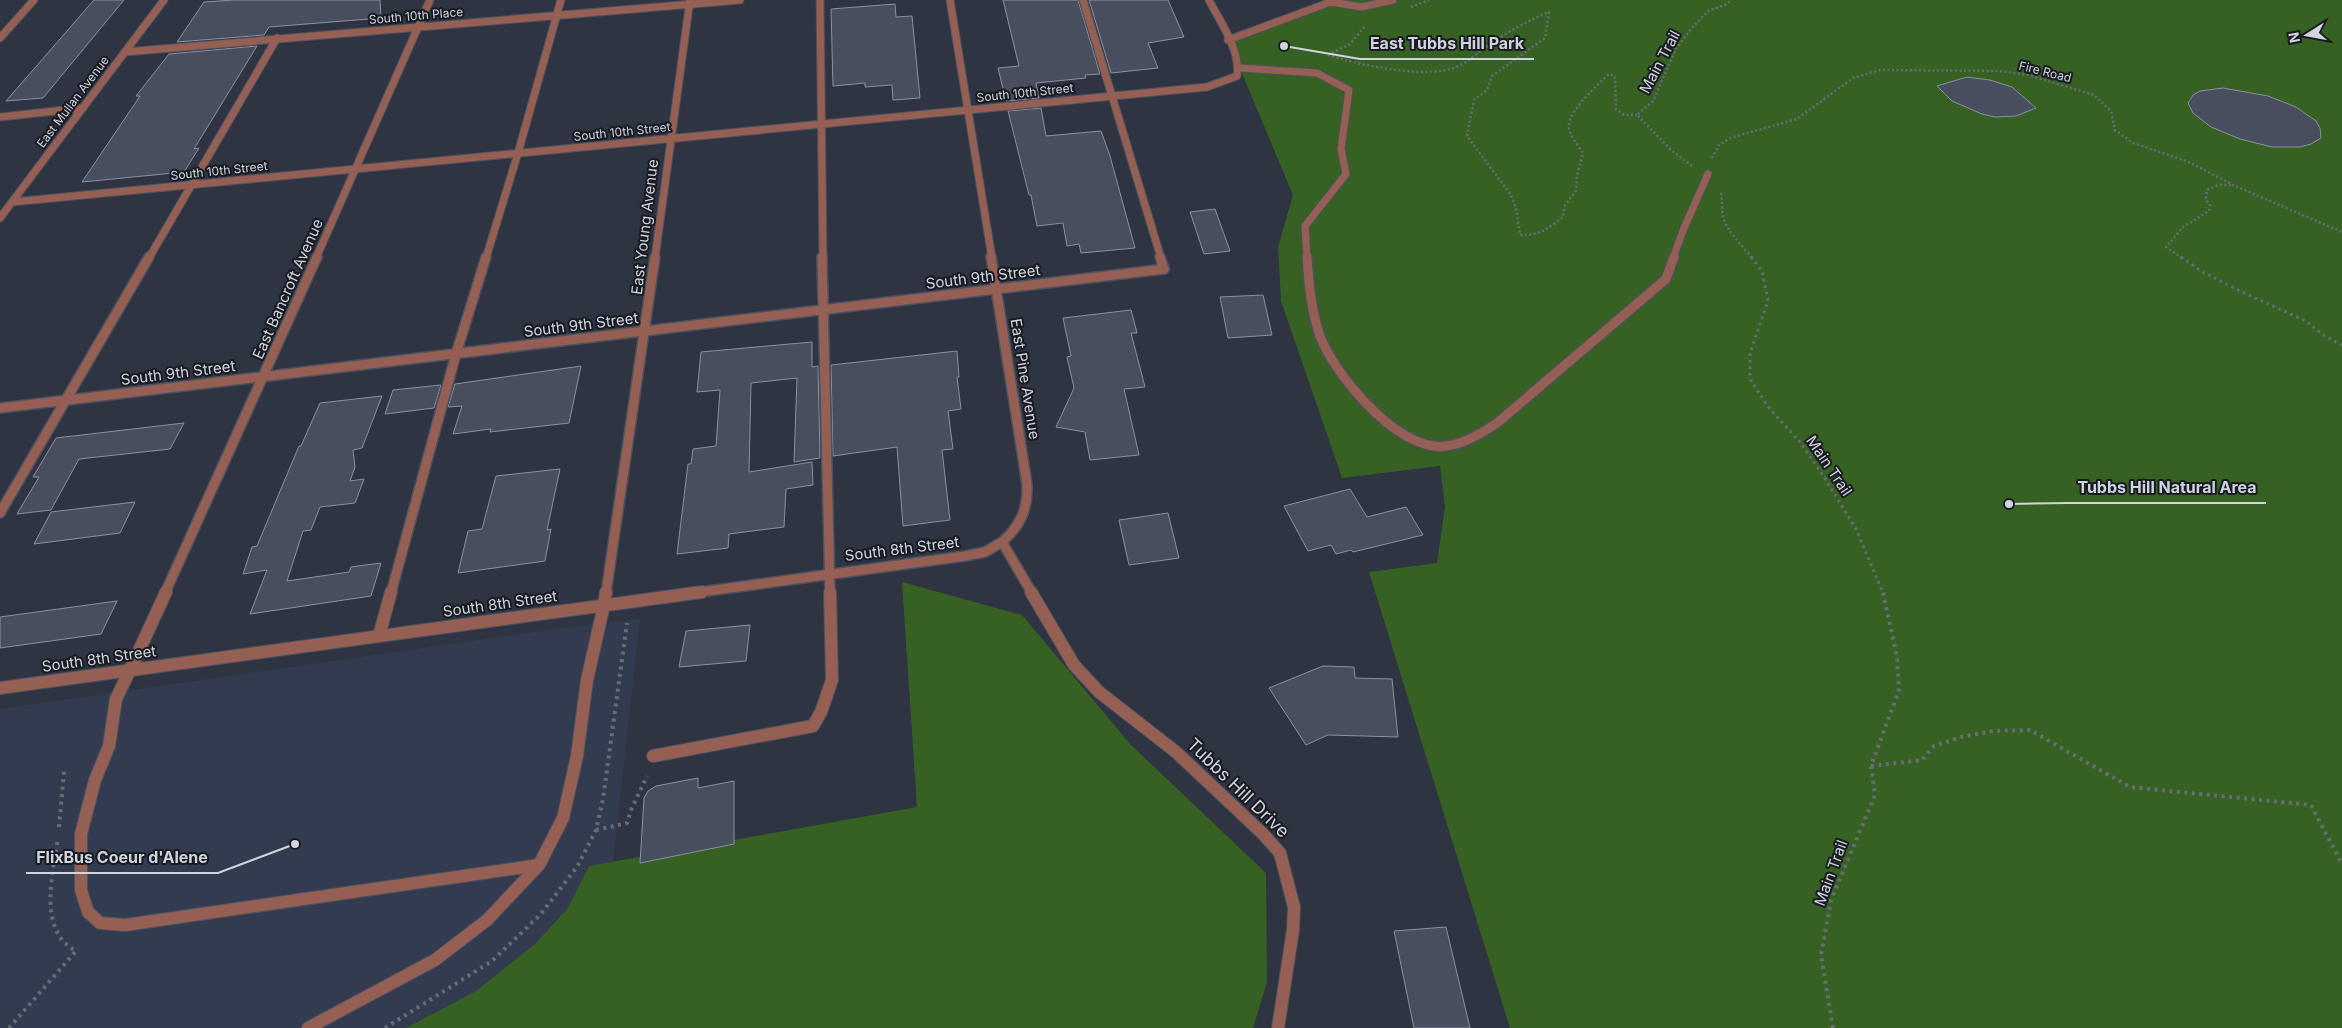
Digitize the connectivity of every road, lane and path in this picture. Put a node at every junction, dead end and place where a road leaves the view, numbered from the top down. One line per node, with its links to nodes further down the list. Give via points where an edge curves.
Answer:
1 (34, 0): 19 (street)
2 (164, 0): 22 (street, East Mullan Avenue)
3 (430, 0): 18 (street, East Bancroft Avenue)
4 (561, 0): 16 (street)
5 (740, 0): 14 (street, South 10th Place)
6 (820, 0): 29 (street)
7 (950, 0): 26 (street, East Pine Avenue)
8 (1083, 0): 24 (street)
9 (1209, 0): 21 (street)
10 (1393, 0): 13 (street, via 1367,7 1350,7)
11 (1429, 0): 15 (path)
12 (1731, 0): 27 (path, Main Trail, via 1708,11 1691,29 1676,49 1653,101)
13 (1333, 1): 21 (street)
14 (689, 2): 16 (street, South 10th Place); 30 (street, East Young Avenue)
15 (1402, 10)
16 (556, 16): 18 (street, South 10th Place); 31 (street)
17 (1372, 22): 27 (path, via 1350,44 1328,55 1352,64 1394,70 1457,67 1531,18 1550,12 1545,38 1492,76 1486,90 1474,100 1467,128 1467,136 1511,194 1517,207 1520,235 1534,236 1543,232 1563,217 1566,205 1574,196 1576,176 1584,159 1569,124 1588,92 1609,74 1613,75 1616,109 1624,115)
18 (417, 27): 20 (street, South 10th Place); 32 (street, East Bancroft Avenue)
19 (0, 38)
20 (277, 38): 22 (street, South 10th Place); 34 (street)
21 (1228, 40): 23 (street)
22 (124, 52): 25 (street, East Mullan Avenue)
23 (1239, 68): 24 (street, South 10th Street, via 1233,78 1207,87); 33 (street, via 1317,73 1349,90 1340,149 1346,174 1306,226 1308,280 1320,337 1359,395 1396,430 1414,441 1434,446 1475,438 1497,423 1666,278)
24 (1112, 96): 26 (street, South 10th Street); 39 (street, South 9th Street, via 1164,269)
25 (83, 108): 28 (street); 36 (street, East Mullan Avenue)
26 (968, 110): 29 (street, South 10th Street); 39 (street, East Pine Avenue)
27 (1637, 115): 33 (path, Main Trail, via 1670,149)
28 (0, 117)
29 (821, 124): 30 (street, South 10th Street); 40 (street)
30 (670, 138): 31 (street, South 10th Street); 41 (street, East Young Avenue)
31 (518, 153): 32 (street, South 10th Street); 43 (street)
32 (356, 169): 34 (street, South 10th Street); 44 (street, East Bancroft Avenue)
33 (1708, 174): 35 (path, Fire Road, via 1713,154 1730,138 1797,119 1854,78 1880,70 1991,71 2028,75 2094,95 2111,111 2116,130 2133,143 2180,158); 55 (path, Main Trail, via 1720,187 1723,216 1730,230 1762,271 1768,302 1750,353 1750,379 1822,474 1856,529 1886,597 1900,690)
34 (190, 185): 36 (street, South 10th Street); 45 (street)
35 (2234, 185): 38 (path, Fire Road); 42 (path, via 2218,185 2207,190 2210,211 2183,227 2166,247 2201,271 2306,321)
36 (12, 202): 37 (street, East Mullan Avenue)
37 (0, 218)
38 (2342, 232)
39 (997, 289): 40 (street, South 9th Street); 48 (street, East Pine Avenue, via 1028,502 1025,518 1016,532)
40 (823, 309): 41 (street, South 9th Street); 49 (street)
41 (645, 331): 43 (street, South 9th Street); 50 (street, East Young Avenue)
42 (2342, 345)
43 (456, 354): 44 (street, South 9th Street); 51 (street)
44 (264, 376): 45 (street, South 9th Street); 52 (street, East Bancroft Avenue)
45 (65, 400): 46 (street, South 9th Street); 47 (street)
46 (0, 408)
47 (0, 514)
48 (1002, 542): 49 (street, South 8th Street, via 985,552 966,556); 62 (street, Tubbs Hill Drive, via 1074,665 1099,692 1176,752 1280,853 1294,907)
49 (830, 573): 50 (street, South 8th Street); 54 (street, via 832,680 813,726)
50 (604, 605): 51 (street, South 8th Street); 59 (street, East Young Avenue, via 592,653 577,756 563,818)
51 (379, 636): 52 (street, South 8th Street)
52 (130, 670): 53 (street, South 8th Street); 59 (street, East Bancroft Avenue, via 116,699 109,746 95,780 81,834 81,890 88,912 100,923 126,925)
53 (0, 688)
54 (654, 756): 57 (path, via 627,823)
55 (1871, 766): 58 (path, via 1922,760 1934,746 1961,737 1993,731 2030,730 2130,787 2312,805); 63 (path, Main Trail, via 1875,795 1831,900 1821,955)
56 (64, 770): 60 (path, via 51,907 53,923 62,942 76,951)
57 (596, 830)
58 (2342, 864)
59 (539, 865): 61 (street, East Young Avenue, via 487,920 436,960)
60 (9, 1028)
61 (308, 1028)
62 (1278, 1028)
63 (1833, 1028)

